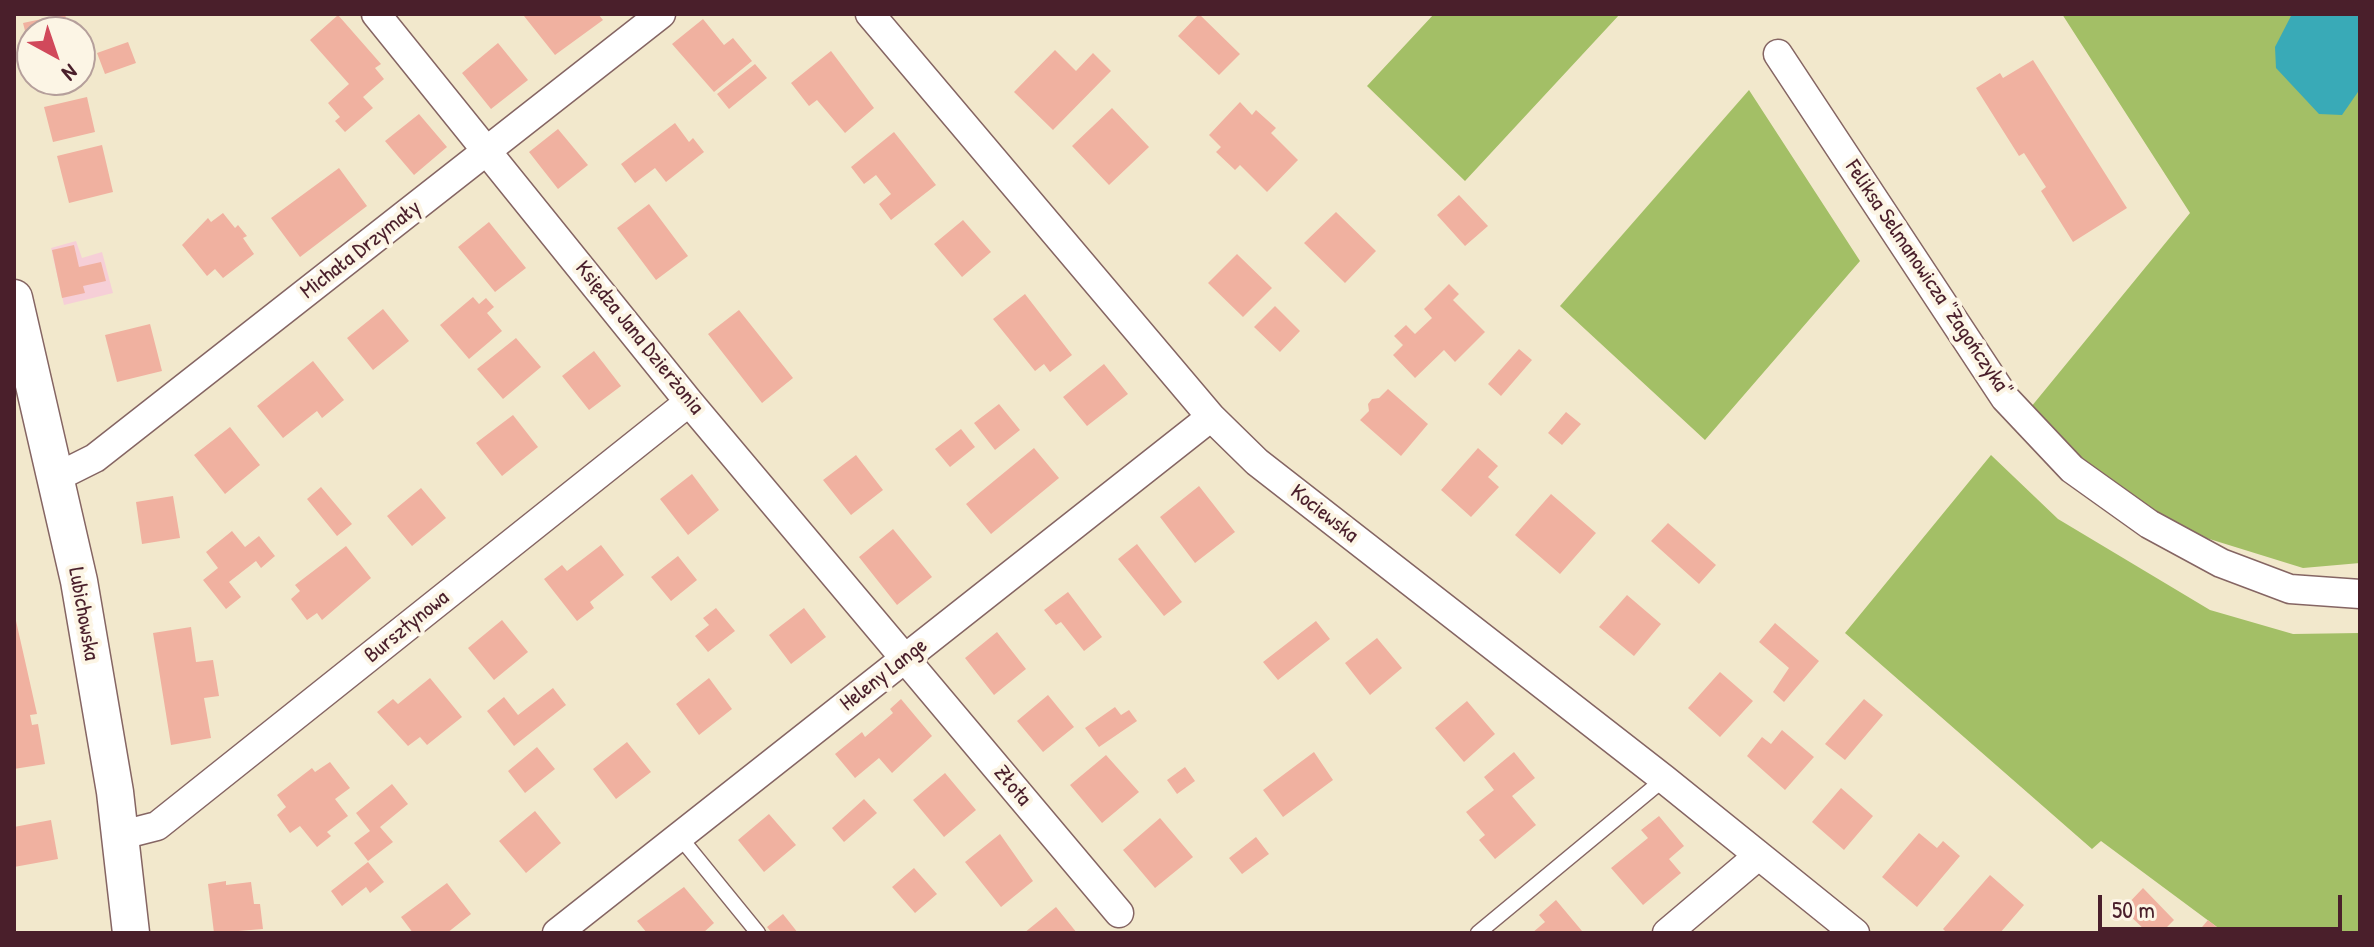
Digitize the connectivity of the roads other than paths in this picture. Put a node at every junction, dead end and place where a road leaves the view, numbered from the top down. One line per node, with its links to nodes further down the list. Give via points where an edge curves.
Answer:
1 (376, 14): 5 (street, Księdza Jana Dzierżonia)
2 (661, 14): 5 (street, Michała Drzymały)
3 (870, 14): 8 (street, Kociewska)
4 (1778, 54): 10 (street, Feliksa Selmanowicza "Zagończyka", via 2005,398 2072,469 2149,524 2221,563 2290,589)
5 (489, 150): 7 (street, Księdza Jana Dzierżonia); 9 (street, Michała Drzymały, via 95,458)
6 (14, 298): 9 (street, Lubichowska)
7 (689, 402): 11 (street, Księdza Jana Dzierżonia); 13 (street, Bursztynowa, via 157,826)
8 (1211, 417): 11 (street, Heleny Lange); 12 (street, Kociewska, via 1257,462)
9 (55, 478): 13 (street, Lubichowska, via 79,581)
10 (2360, 594)
11 (906, 659): 14 (street, Heleny Lange); 16 (street, Złota)
12 (1664, 779): 15 (street, Kociewska); 20 (lane)
13 (118, 836): 17 (street, Lubichowska)
14 (679, 836): 18 (street, Heleny Lange); 19 (lane)
15 (1758, 856): 21 (street); 22 (street, Kociewska)
16 (1119, 913)
17 (131, 933)
18 (557, 933)
19 (758, 933)
20 (1478, 933)
21 (1667, 933)
22 (1855, 933)

